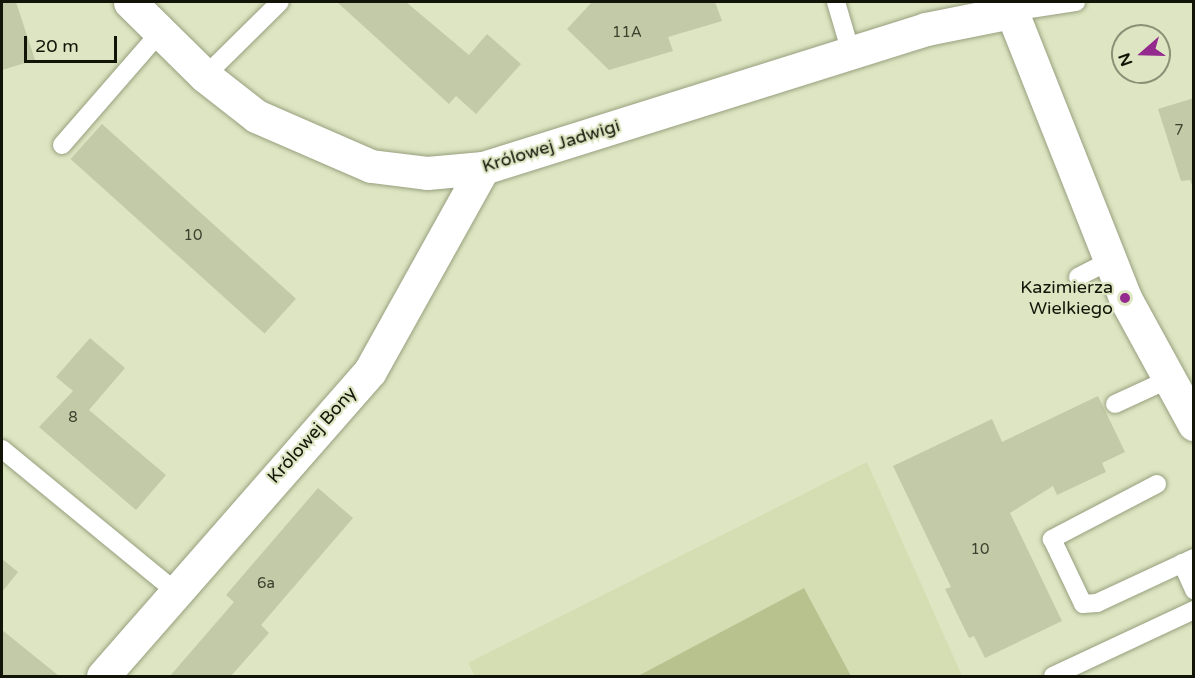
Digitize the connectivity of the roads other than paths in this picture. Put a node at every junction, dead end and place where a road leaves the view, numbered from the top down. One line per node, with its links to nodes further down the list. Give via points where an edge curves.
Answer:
1 (130, 2): 6 (street, Królowej Jadwigi)
2 (280, 2): 8 (lane)
3 (836, 2): 7 (lane)
4 (1076, 2): 5 (lane)
5 (1010, 7): 7 (street, Królowej Jadwigi); 11 (street)
6 (162, 30): 8 (street, Królowej Jadwigi); 9 (lane)
7 (851, 53): 10 (street, Królowej Jadwigi)
8 (205, 76): 10 (street, Królowej Jadwigi, via 256,116 371,166 427,173)
9 (62, 145)
10 (483, 168): 20 (street, Królowej Bony, via 370,371)
11 (1110, 261): 12 (lane); 13 (street)
12 (1078, 277)
13 (1169, 379): 14 (lane); 15 (street)
14 (1115, 404)
15 (1194, 424)
16 (2, 449): 20 (lane)
17 (1157, 484): 18 (lane, via 1052,540 1083,604 1097,603)
18 (1188, 561): 19 (lane)
19 (1194, 590)
20 (176, 592): 22 (street, Królowej Bony)
21 (1194, 610): 23 (lane)
22 (103, 676)
23 (1053, 676)

